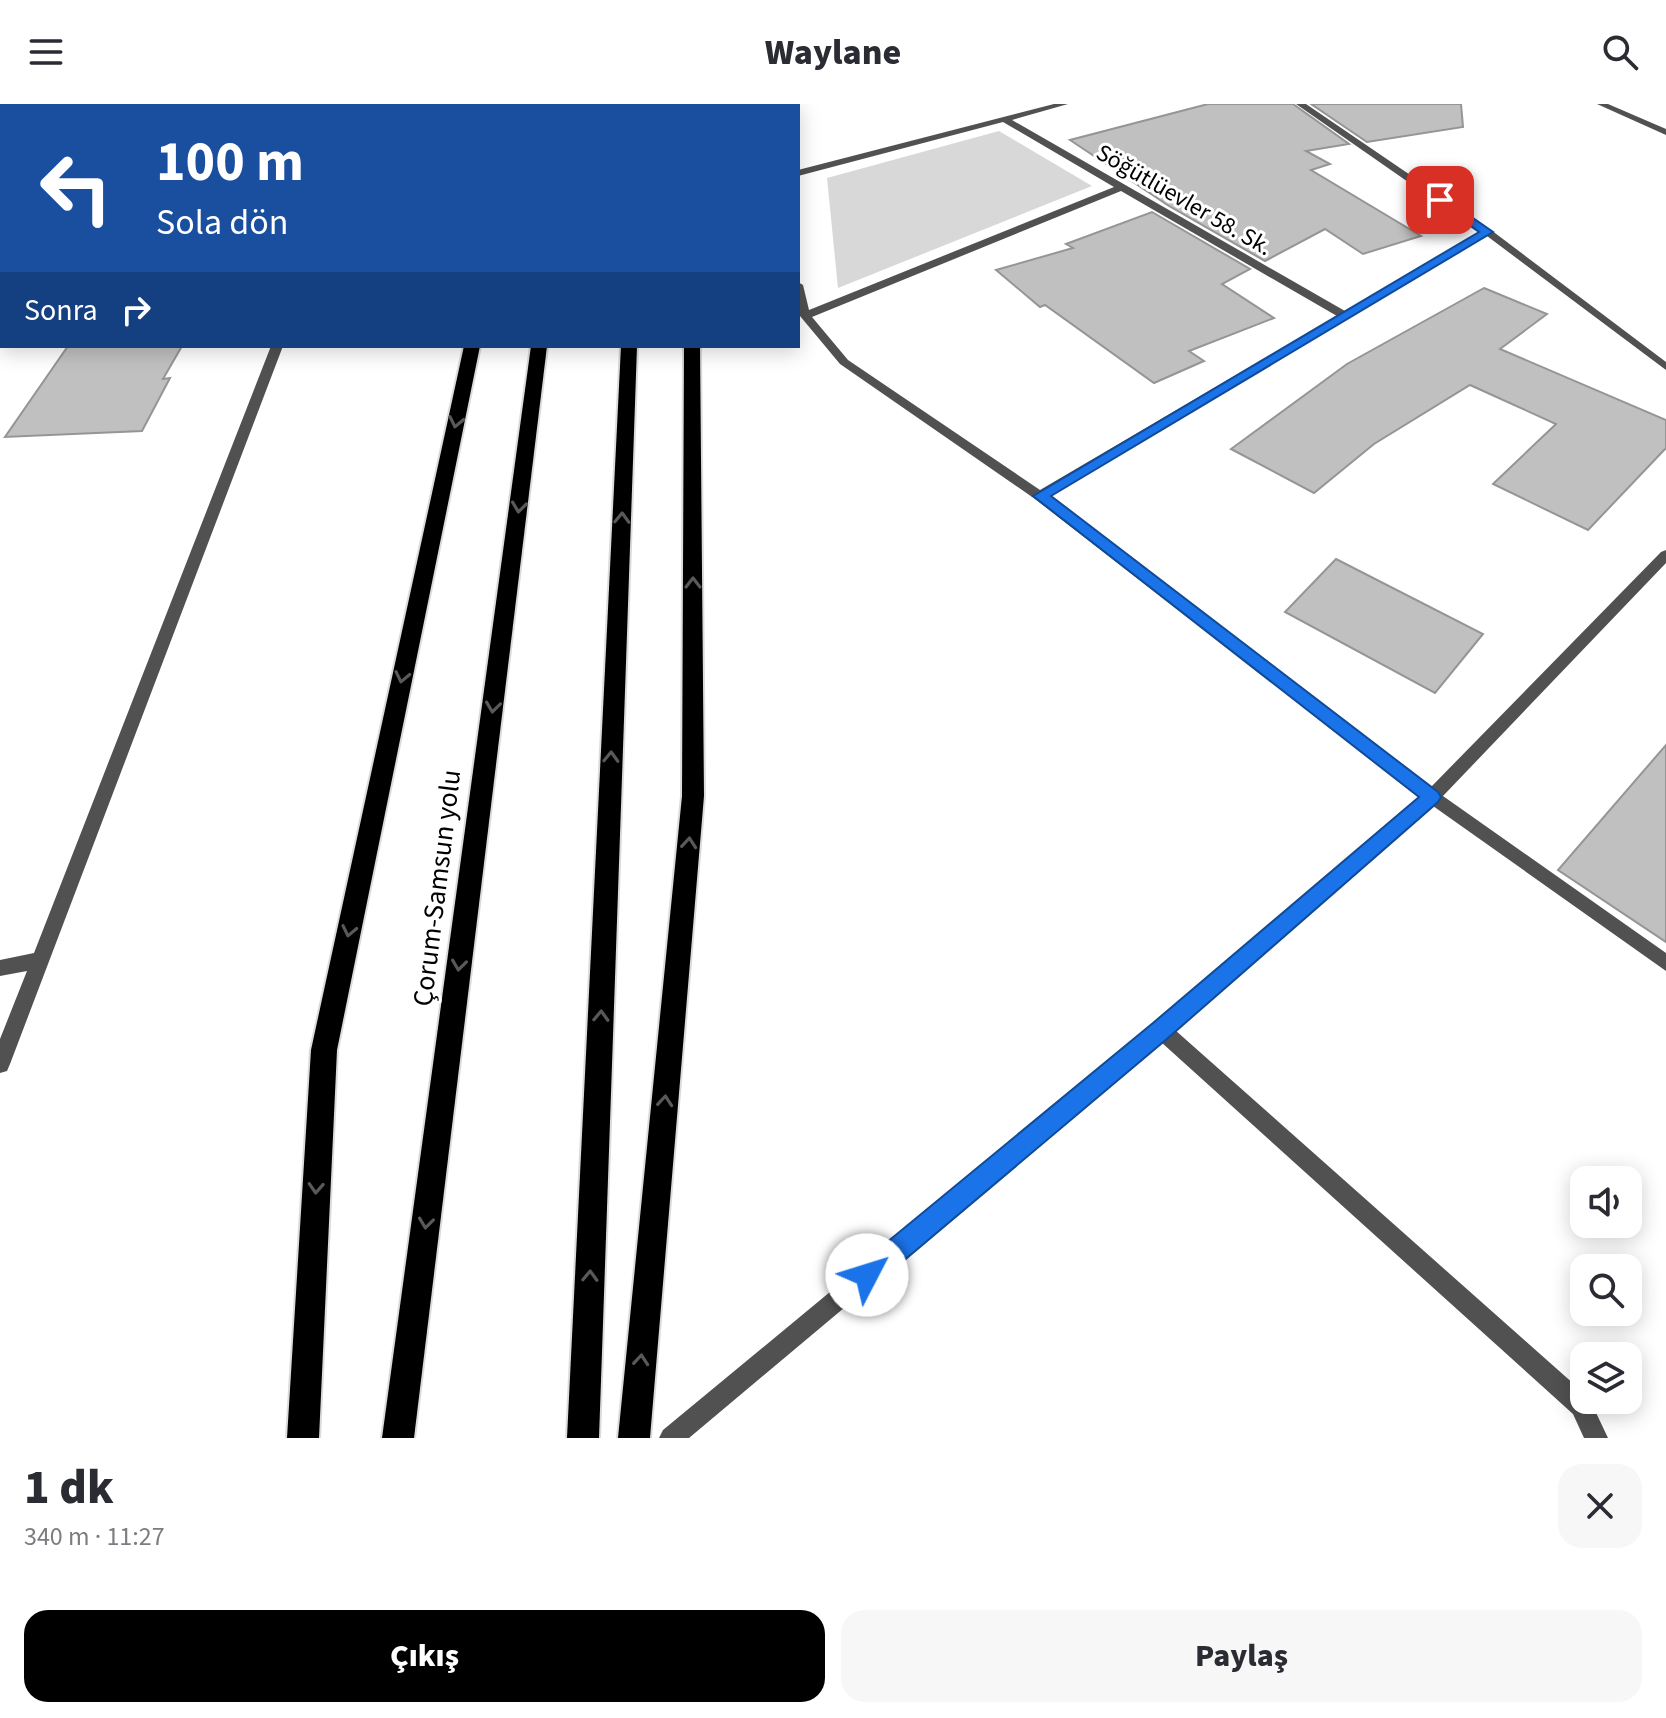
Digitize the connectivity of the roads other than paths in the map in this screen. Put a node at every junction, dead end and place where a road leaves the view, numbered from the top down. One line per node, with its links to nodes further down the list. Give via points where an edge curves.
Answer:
1 (1064, 104): 4 (street)
2 (1300, 104): 8 (street)
3 (1601, 104): 5 (street)
4 (1005, 120): 6 (street); 7 (street, Söğütlüevler 58. Sk.)
5 (1666, 132)
6 (800, 172)
7 (1122, 187): 10 (street, Söğütlüevler 58. Sk.); 11 (street)
8 (1487, 232): 10 (street); 17 (street)
9 (800, 294): 11 (street)
10 (1344, 315): 18 (street)
11 (805, 316): 18 (street, via 844,362)
12 (276, 348): 21 (street)
13 (472, 348): 26 (highway, one-way to 26, via 324,1050)
14 (539, 348): 27 (highway, Çorum-Samsun yolu, one-way to 27)
15 (629, 348): 28 (highway, one-way to 15)
16 (692, 348): 29 (highway, one-way to 16, via 693,796)
17 (1666, 367)
18 (1040, 496): 20 (street)
19 (1666, 555): 20 (street)
20 (1432, 797): 22 (street); 24 (street)
21 (40, 960): 23 (street); 25 (street)
22 (1666, 963)
23 (0, 968)
24 (1161, 1030): 30 (street); 31 (street, via 1581,1406)
25 (0, 1064)
26 (303, 1438)
27 (398, 1438)
28 (583, 1438)
29 (634, 1438)
30 (671, 1438)
31 (1596, 1438)

